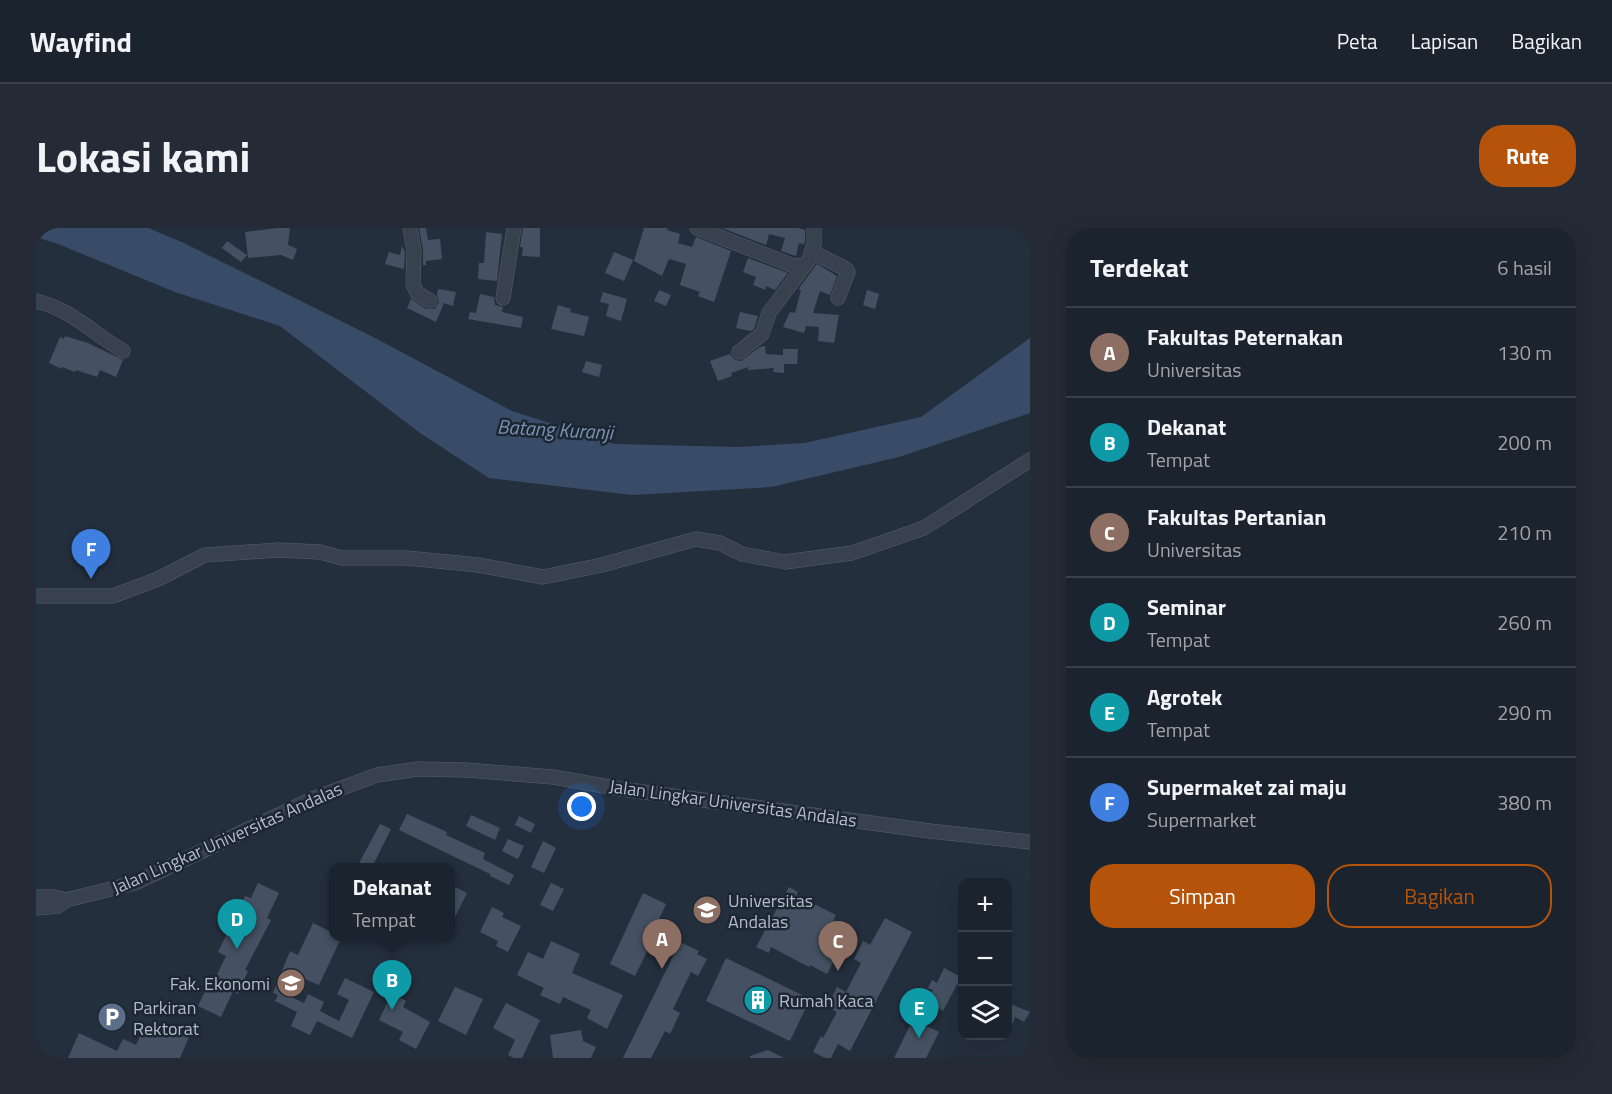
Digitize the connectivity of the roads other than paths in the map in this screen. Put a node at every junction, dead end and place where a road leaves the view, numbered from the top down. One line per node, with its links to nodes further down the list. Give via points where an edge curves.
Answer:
1 (410, 228): 9 (street, via 414,289)
2 (514, 228): 8 (street)
3 (697, 228): 6 (street, via 794,267)
4 (814, 228): 5 (street)
5 (813, 252): 6 (street); 7 (street, via 848,272)
6 (806, 266): 12 (street, via 769,313 762,334)
7 (838, 297)
8 (503, 298)
9 (430, 301)
10 (36, 302): 11 (street, via 77,318)
11 (123, 351)
12 (739, 352)
13 (1030, 460): 14 (street, via 924,528 852,553 785,562 742,554 720,543 696,539 543,577 466,564 407,558 342,558 320,552 279,550 205,555 113,596)
14 (36, 596)
15 (1030, 842): 17 (street, Jalan Lingkar Universitas Andalas, via 553,777 418,769 377,774 312,799 135,883)
16 (36, 897): 17 (street, Jalan Lingkar Universitas Andalas)
17 (66, 900): 18 (street, Jalan Lingkar Universitas Andalas, via 58,906)
18 (36, 908)

